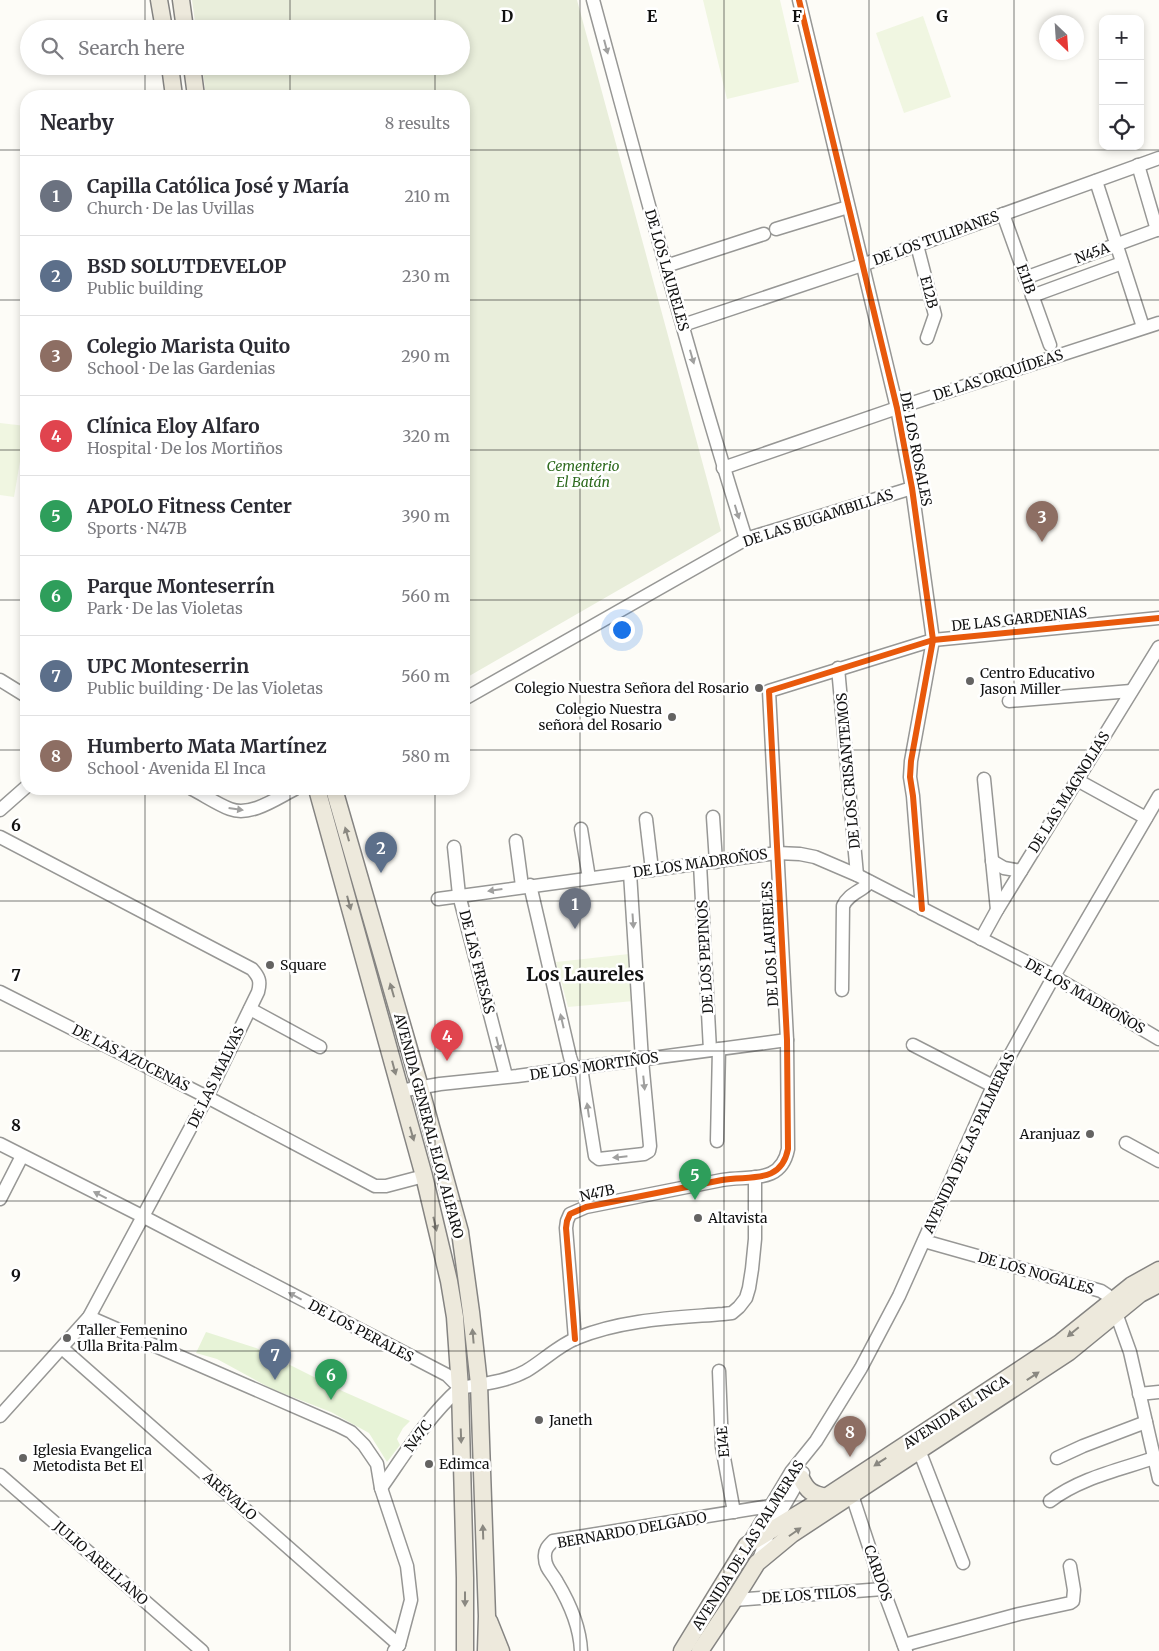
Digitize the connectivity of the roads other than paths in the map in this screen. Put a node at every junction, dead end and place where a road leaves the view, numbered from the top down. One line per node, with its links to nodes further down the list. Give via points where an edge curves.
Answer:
1 (159, 0): 5 (main road)
2 (181, 0): 6 (main road)
3 (593, 0): 21 (street, DE LOS LAURELES, one-way to 21)
4 (799, 0): 14 (street, DE LOS ROSALES)
5 (162, 20)
6 (184, 20)
7 (173, 75): 9 (main road)
8 (193, 75): 10 (main road)
9 (174, 90)
10 (195, 90)
11 (1159, 158): 12 (street, DE LOS TULIPANES)
12 (1138, 165): 13 (street, DE LOS TULIPANES); 16 (street)
13 (1096, 181): 15 (street, DE LOS TULIPANES); 18 (street)
14 (848, 207): 20 (street, DE LOS ROSALES); 21 (street)
15 (1003, 214): 17 (street, DE LOS TULIPANES); 22 (street, E11B)
16 (1158, 230): 18 (street, N45A)
17 (917, 245): 20 (street, DE LOS TULIPANES); 27 (street, E12B, via 935,315)
18 (1116, 245): 19 (street); 22 (street, N45A)
19 (1122, 263): 23 (street); 26 (street)
20 (862, 264): 25 (street, DE LOS TULIPANES); 29 (street, DE LOS ROSALES)
21 (666, 266): 25 (street, DE LOS LAURELES)
22 (1025, 278): 23 (street, E11B)
23 (1032, 296): 28 (street, E11B)
24 (1159, 323): 26 (street, DE LAS ORQUÍDEAS)
25 (683, 325): 30 (street, DE LOS LAURELES, one-way to 30)
26 (1143, 327): 29 (street, DE LAS ORQUÍDEAS)
27 (927, 338)
28 (1050, 344)
29 (897, 408): 30 (street, DE LAS ORQUÍDEAS); 31 (street, DE LOS ROSALES)
30 (724, 468): 32 (street, DE LOS LAURELES, one-way to 32)
31 (912, 488): 32 (street, DE LAS BUGAMBILLAS); 34 (street, DE LOS ROSALES)
32 (746, 539): 41 (street, DE LAS BUGAMBILLAS)
33 (1159, 618): 34 (street, DE LAS GARDENIAS)
34 (933, 640): 36 (street, DE LAS GARDENIAS); 72 (street, DE LOS ROSALES, via 910,777)
35 (1159, 647): 39 (street, DE LAS MAGNOLIAS)
36 (838, 668): 38 (street, DE LAS GARDENIAS); 66 (street, DE LOS CRISANTEMOS)
37 (0, 680): 40 (street)
38 (769, 691): 59 (street, DE LOS LAURELES)
39 (1131, 691): 42 (street); 44 (street, DE LAS MAGNOLIAS)
40 (20, 692)
41 (470, 696)
42 (1009, 701)
43 (984, 779): 60 (street)
44 (1077, 780): 53 (street); 64 (street, DE LAS MAGNOLIAS)
45 (20, 792): 51 (street)
46 (203, 795): 47 (street, one-way to 47, via 240,811)
47 (282, 795)
48 (319, 795): 89 (main road, AVENIDA GENERAL ELOY ALFARO, one-way to 89)
49 (336, 795): 88 (main road, AVENIDA GENERAL ELOY ALFARO, one-way to 49)
50 (1159, 796): 53 (street, AVENIDA DE LAS PALMERAS)
51 (0, 810)
52 (713, 817): 61 (street)
53 (1146, 818): 75 (street, AVENIDA DE LAS PALMERAS)
54 (646, 819): 63 (street)
55 (581, 829): 67 (street)
56 (0, 838): 78 (street, DE LAS MALVAS, via 252,969 260,980)
57 (516, 841): 69 (street)
58 (454, 847): 70 (street, DE LAS FRESAS)
59 (777, 853): 61 (street, DE LOS MADROÑOS); 66 (street, DE LOS MADROÑOS, via 815,857); 80 (street, DE LOS LAURELES)
60 (992, 861): 64 (street, via 1004,868); 73 (street)
61 (716, 862): 62 (street, DE LOS MADROÑOS)
62 (700, 864): 63 (street, DE LOS MADROÑOS); 83 (street, DE LOS PEPINOS)
63 (652, 870): 65 (street, DE LOS MADROÑOS)
64 (1021, 871): 73 (street, DE LAS MAGNOLIAS)
65 (630, 873): 67 (street, DE LOS MADROÑOS); 84 (street, one-way to 84)
66 (857, 875): 68 (street, DE LOS MADROÑOS)
67 (589, 878): 69 (street, DE LOS MADROÑOS)
68 (870, 882): 72 (street, DE LOS MADROÑOS); 76 (street, via 850,895 843,906)
69 (526, 886): 70 (street, DE LOS MADROÑOS, one-way to 70); 85 (street, one-way to 69, via 570,1057)
70 (459, 895): 71 (street, DE LOS MADROÑOS); 86 (street, DE LAS FRESAS, one-way to 86)
71 (438, 899)
72 (922, 909): 74 (street, DE LOS MADROÑOS)
73 (997, 910): 74 (street, DE LAS MAGNOLIAS)
74 (981, 939): 75 (street, DE LOS MADROÑOS)
75 (1054, 976): 79 (street, DE LOS MADROÑOS); 87 (street, AVENIDA DE LAS PALMERAS)
76 (842, 990)
77 (0, 992): 90 (street, DE LAS AZUCENAS)
78 (250, 1009): 82 (street); 90 (street, DE LAS MALVAS)
79 (1159, 1039)
80 (787, 1040): 83 (street, DE LOS MORTIÑOS); 97 (street, DE LOS LAURELES, via 788,1152 776,1171)
81 (913, 1045): 87 (street)
82 (320, 1047)
83 (714, 1049): 84 (street, DE LOS MORTIÑOS); 91 (street, DE LOS PEPINOS)
84 (642, 1060): 85 (street, DE LOS MORTIÑOS); 85 (street, one-way to 85, via 650,1146 644,1154 599,1159 594,1153)
85 (578, 1068): 86 (street, DE LOS MORTIÑOS)
86 (506, 1076): 88 (street, DE LOS MORTIÑOS)
87 (993, 1086): 100 (street, AVENIDA DE LAS PALMERAS)
88 (420, 1087): 89 (street, DE LOS MORTIÑOS); 108 (main road, AVENIDA GENERAL ELOY ALFARO, one-way to 88, via 460,1232)
89 (400, 1091): 96 (main road, AVENIDA GENERAL ELOY ALFARO, one-way to 96)
90 (207, 1097): 96 (street, DE LAS AZUCENAS, via 375,1186); 99 (street, DE LAS MALVAS)
91 (717, 1141)
92 (1126, 1143): 95 (street)
93 (0, 1144): 94 (street, DE LOS PERALES)
94 (22, 1156): 98 (street); 99 (street, DE LOS PERALES, one-way to 94)
95 (1159, 1161)
96 (424, 1176): 109 (main road, AVENIDA GENERAL ELOY ALFARO, one-way to 109, via 455,1317)
97 (755, 1177): 105 (street, via 752,1269 746,1298 736,1310 724,1314 633,1322); 105 (street, N47B, via 736,1177 586,1207 570,1214 566,1228)
98 (0, 1199)
99 (144, 1217): 104 (street, DE LAS MALVAS); 109 (street, DE LOS PERALES, one-way to 99, via 446,1375)
100 (924, 1241): 103 (street, DE LOS NOGALES, via 1101,1291); 114 (street, AVENIDA DE LAS PALMERAS, via 861,1368)
101 (1159, 1270): 103 (main road, AVENIDA EL INCA, via 1132,1285)
102 (1159, 1284): 103 (main road, AVENIDA EL INCA)
103 (1113, 1307): 111 (street, via 1135,1368); 115 (main road, AVENIDA EL INCA, one-way to 103, via 1069,1352); 123 (main road, AVENIDA EL INCA, one-way to 123)
104 (89, 1317): 106 (street, DE LAS MALVAS); 121 (street, via 351,1432 377,1464)
105 (574, 1339): 108 (street, via 524,1372)
106 (62, 1348): 112 (street, DE LAS MALVAS); 135 (street, ARÉVALO)
107 (719, 1371): 126 (street, E14E, via 722,1447)
108 (478, 1384): 109 (street); 134 (main road, AVENIDA GENERAL ELOY ALFARO, one-way to 108)
109 (460, 1388): 121 (street, N47C, via 446,1399); 138 (main road, AVENIDA GENERAL ELOY ALFARO, one-way to 138)
110 (1159, 1392): 111 (street)
111 (1139, 1394): 113 (street)
112 (0, 1416)
113 (1146, 1422): 116 (street); 117 (street)
114 (816, 1441): 119 (street, AVENIDA DE LAS PALMERAS); 125 (street, AVENIDA DE LAS PALMERAS)
115 (919, 1450): 122 (main road, AVENIDA EL INCA); 129 (street)
116 (1058, 1458)
117 (1154, 1458): 120 (street); 124 (street, via 1071,1488)
118 (0, 1475): 137 (street, JULIO ARELLANO)
119 (801, 1478): 123 (main road, via 805,1488); 127 (street, AVENIDA DE LAS PALMERAS)
120 (1159, 1479)
121 (381, 1488): 135 (street, via 407,1566 411,1600)
122 (852, 1495): 130 (main road, AVENIDA EL INCA, one-way to 122, via 792,1534); 132 (street, CARDOS)
123 (826, 1497): 127 (main road, AVENIDA EL INCA)
124 (1050, 1501)
125 (770, 1506): 126 (street, BERNARDO DELGADO); 127 (street, AVENIDA DE LAS PALMERAS)
126 (737, 1512): 127 (street, via 747,1514); 141 (street, BERNARDO DELGADO, via 553,1541 546,1549 545,1560 569,1604)
127 (763, 1530): 128 (main road, AVENIDA EL INCA); 130 (street, AVENIDA DE LAS PALMERAS)
128 (747, 1546): 142 (main road, AVENIDA DE LAS PALMERAS)
129 (963, 1562)
130 (757, 1563): 133 (main road, AVENIDA DE LAS PALMERAS)
131 (1070, 1566): 136 (street, via 1074,1590 1070,1603 1019,1614)
132 (883, 1589): 133 (street, DE LOS TILOS); 136 (street, CARDOS)
133 (734, 1600): 143 (main road, AVENIDA DE LAS PALMERAS)
134 (486, 1616): 139 (main road, AVENIDA GENERAL ELOY ALFARO); 140 (main road)
135 (397, 1648)
136 (905, 1648)
137 (202, 1651)
138 (464, 1651)
139 (486, 1651)
140 (501, 1651)
141 (581, 1651)
142 (682, 1651)
143 (700, 1651)

